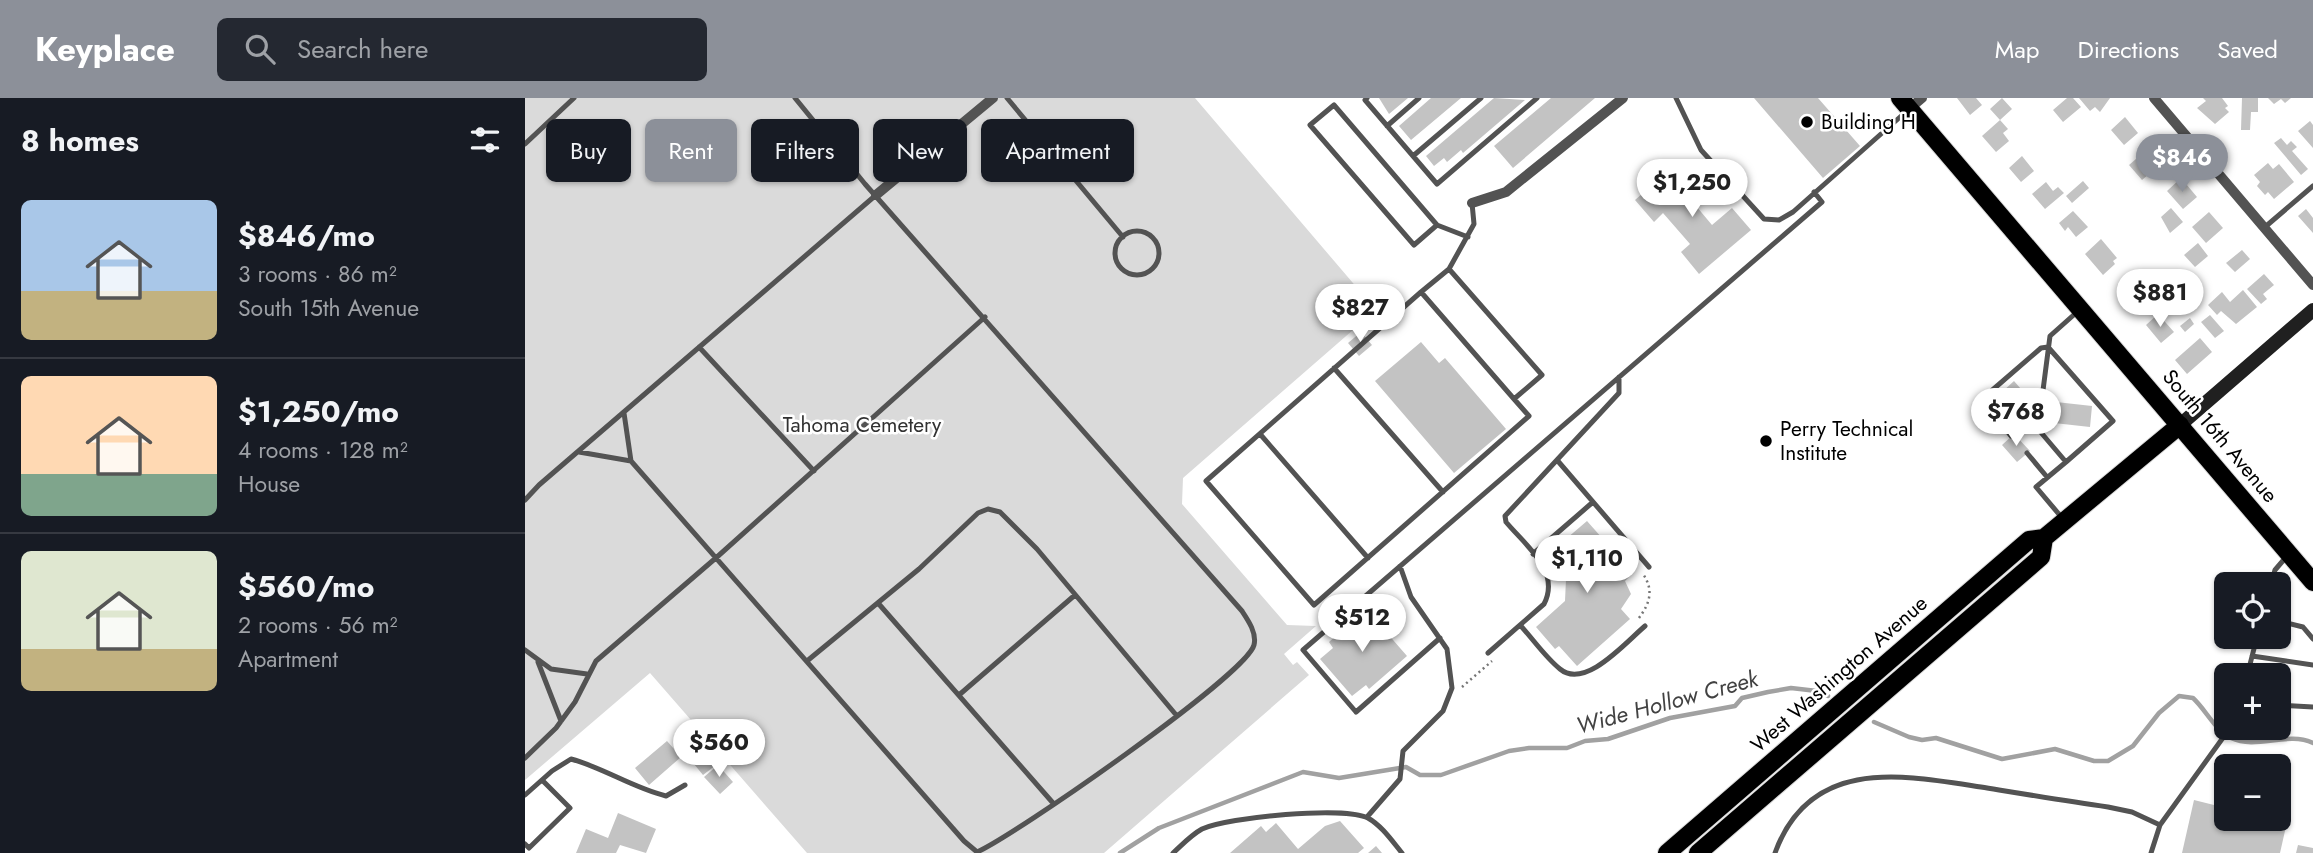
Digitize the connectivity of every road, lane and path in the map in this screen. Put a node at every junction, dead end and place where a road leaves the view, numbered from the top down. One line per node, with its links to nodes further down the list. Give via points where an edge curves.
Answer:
1 (574, 98): 16 (lane)
2 (795, 98): 14 (lane)
3 (809, 98): 14 (lane)
4 (993, 98): 20 (street)
5 (1007, 98): 24 (lane)
6 (1367, 98): 15 (lane, via 1364,100)
7 (1419, 98): 15 (lane)
8 (1481, 98): 17 (lane)
9 (1623, 98): 21 (street, via 1506,192)
10 (1676, 98): 19 (lane, via 1701,150 1764,219 1779,220)
11 (2154, 98): 23 (street)
12 (1535, 99): 17 (lane, via 1437,184)
13 (1910, 102): 19 (lane); 29 (main road, South 16th Avenue)
14 (802, 104): 20 (lane)
15 (1387, 126): 17 (lane)
16 (526, 141)
17 (1413, 156)
18 (2313, 186): 23 (lane)
19 (1814, 192): 35 (lane, via 1822,202)
20 (876, 195): 31 (lane); 32 (lane)
21 (1472, 203): 25 (lane, via 1474,224)
22 (1437, 225): 22 (lane, via 1334,105 1310,125 1414,245); 25 (lane)
23 (2265, 228): 27 (street)
24 (1123, 237): 24 (lane, via 1143,232 1155,241 1158,255 1152,268 1139,275 1120,268 1115,248)
25 (1468, 237): 26 (lane)
26 (1449, 269): 28 (lane); 36 (lane, via 1542,375)
27 (2313, 285)
28 (1421, 292): 34 (lane); 36 (lane)
29 (2081, 309): 33 (lane, via 2050,337); 38 (main road, South 16th Avenue)
30 (2313, 310): 38 (main road, West Washington Avenue)
31 (985, 317): 46 (lane); 82 (lane, via 1252,625 1254,645 1239,667)
32 (699, 347): 37 (lane); 46 (lane)
33 (2048, 347): 40 (lane, via 2041,348 1982,399); 45 (lane, via 2038,429); 45 (lane, via 2113,421)
34 (1334, 368): 39 (lane); 48 (lane)
35 (1619, 377): 43 (lane, via 1619,393); 57 (lane)
36 (1514, 399): 48 (lane, via 1529,416)
37 (624, 412): 41 (lane); 44 (lane)
38 (2180, 425): 51 (main road, West Washington Avenue); 54 (main road, South 16th Avenue)
39 (1259, 434): 56 (lane); 56 (lane, via 1206,481 1314,605)
40 (2011, 436)
41 (579, 452): 44 (lane); 49 (lane)
42 (2027, 453): 47 (lane)
43 (1557, 460): 50 (lane); 53 (lane, via 1505,516)
44 (631, 461): 55 (lane)
45 (2066, 462): 47 (lane)
46 (814, 471): 55 (lane)
47 (2047, 477): 51 (lane, via 2036,487)
48 (1443, 492): 56 (lane)
49 (525, 500)
50 (1593, 502): 53 (lane); 58 (lane)
51 (2065, 521): 52 (main road, West Washington Avenue)
52 (2044, 538): 95 (main road, West Washington Avenue, via 2029,540); 96 (main road, West Washington Avenue, via 2041,557)
53 (1534, 554): 64 (lane, via 1549,572 1549,594)
54 (2290, 554): 59 (lane); 60 (main road, South 16th Avenue)
55 (717, 557): 74 (lane); 77 (lane, via 596,661)
56 (1368, 558)
57 (1400, 566): 66 (lane, via 1411,597); 66 (lane, via 1303,650 1356,712)
58 (1649, 566): 65 (path, via 1642,572 1650,596 1638,620)
59 (2274, 572)
60 (2313, 582)
61 (1075, 595): 62 (lane, via 1000,512 988,509); 79 (lane); 82 (lane)
62 (878, 603): 74 (lane); 79 (lane)
63 (2291, 624): 67 (lane, via 2303,627)
64 (1520, 625): 65 (lane, via 1572,675 1594,669); 70 (lane)
65 (1645, 626)
66 (1440, 638): 78 (lane, via 1451,664)
67 (2313, 639)
68 (2254, 649): 72 (lane)
69 (525, 650): 73 (lane)
70 (1488, 653)
71 (1498, 656): 78 (path)
72 (2252, 656): 75 (lane); 76 (lane)
73 (537, 660): 77 (lane, via 551,669); 83 (lane)
74 (807, 661): 89 (lane, via 977,852)
75 (2250, 663)
76 (2313, 665)
77 (587, 674): 83 (lane)
78 (1450, 694): 90 (lane, via 1443,712 1410,742 1400,761 1401,774)
79 (959, 695): 89 (lane)
80 (2291, 706): 81 (lane)
81 (2313, 708)
82 (1177, 716): 89 (lane)
83 (561, 721): 85 (lane)
84 (2221, 740): 91 (lane)
85 (525, 758)
86 (542, 780): 87 (lane, via 571,759 666,796); 88 (lane); 92 (lane, via 570,808 529,848)
87 (685, 785)
88 (525, 795)
89 (1053, 803)
90 (1367, 817): 93 (lane, via 1333,811 1231,822 1203,829); 94 (lane)
91 (2160, 825): 97 (lane, via 2108,807 1884,775 1855,780 1815,800 1793,821); 98 (lane)
92 (525, 844)
93 (1173, 853)
94 (1402, 853)
95 (1667, 853)
96 (1698, 853)
97 (1775, 853)
98 (2151, 853)

